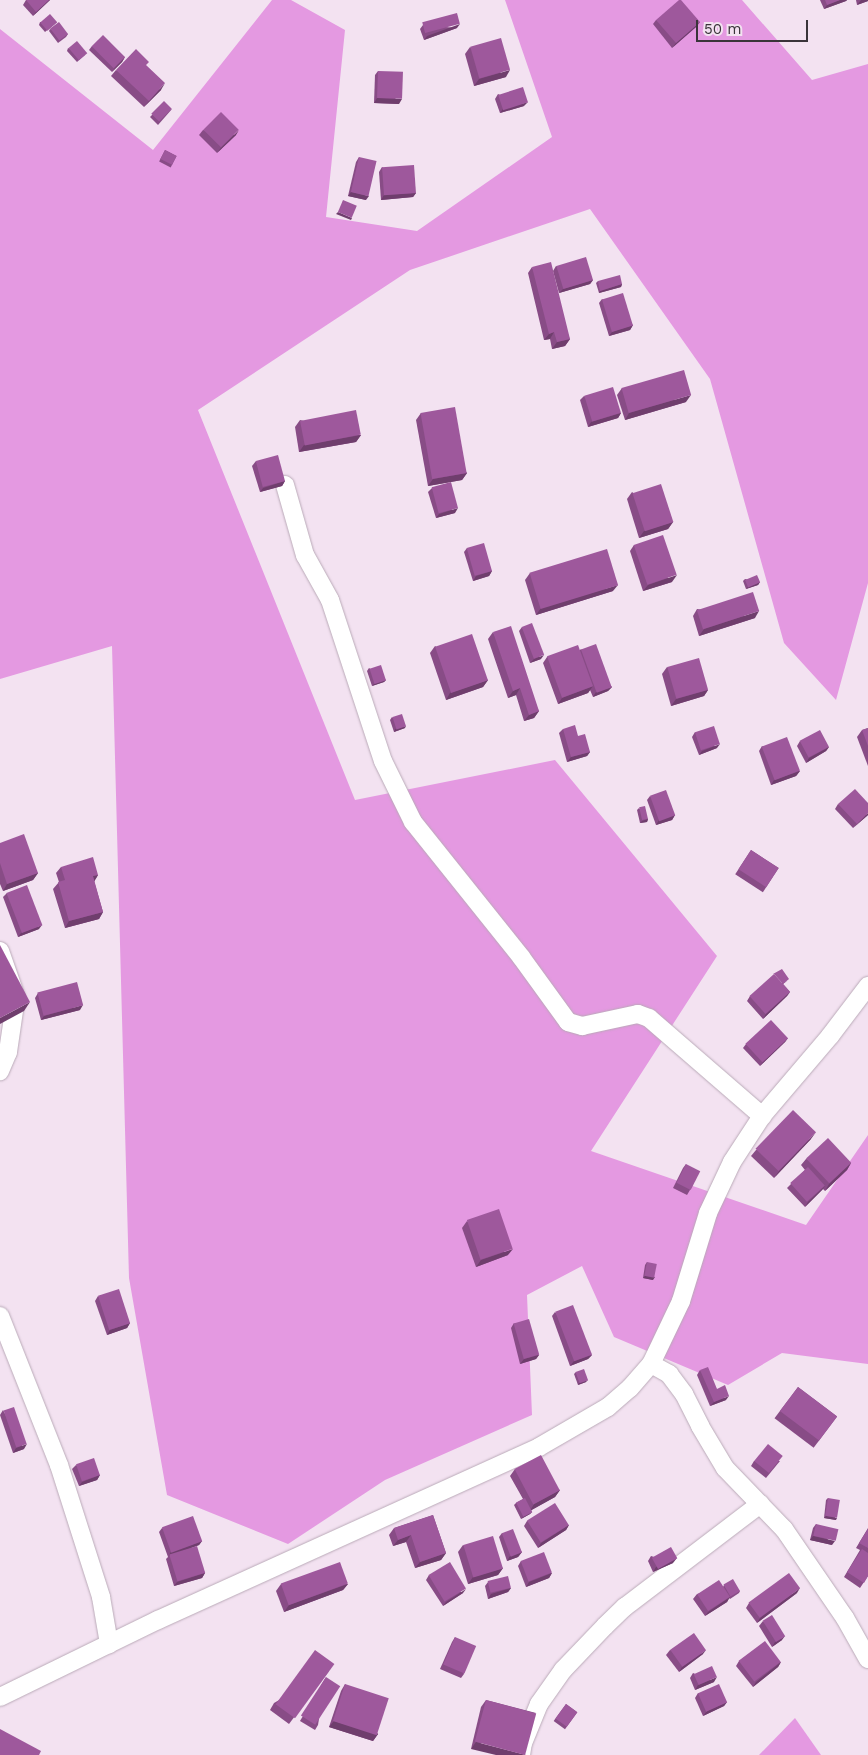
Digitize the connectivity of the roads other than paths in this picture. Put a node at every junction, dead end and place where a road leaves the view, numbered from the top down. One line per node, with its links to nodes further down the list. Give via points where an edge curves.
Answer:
1 (285, 486): 5 (street, via 305,555 330,600 383,761 413,822 521,957 568,1022 582,1026 638,1014 649,1018)
2 (0, 951): 4 (street, via 16,997 8,1052)
3 (868, 986): 5 (street)
4 (0, 1070)
5 (762, 1116): 7 (street, via 732,1162 708,1213 682,1301)
6 (0, 1316): 9 (street, via 59,1465 101,1597)
7 (651, 1364): 8 (street, via 669,1374 684,1394 725,1468); 9 (street, via 608,1407 539,1446)
8 (760, 1504): 10 (street, via 790,1537 845,1618); 12 (street, via 625,1607 605,1626 564,1670 539,1704 523,1744)
9 (108, 1644): 11 (street)
10 (868, 1659)
11 (0, 1697)
12 (522, 1755)

